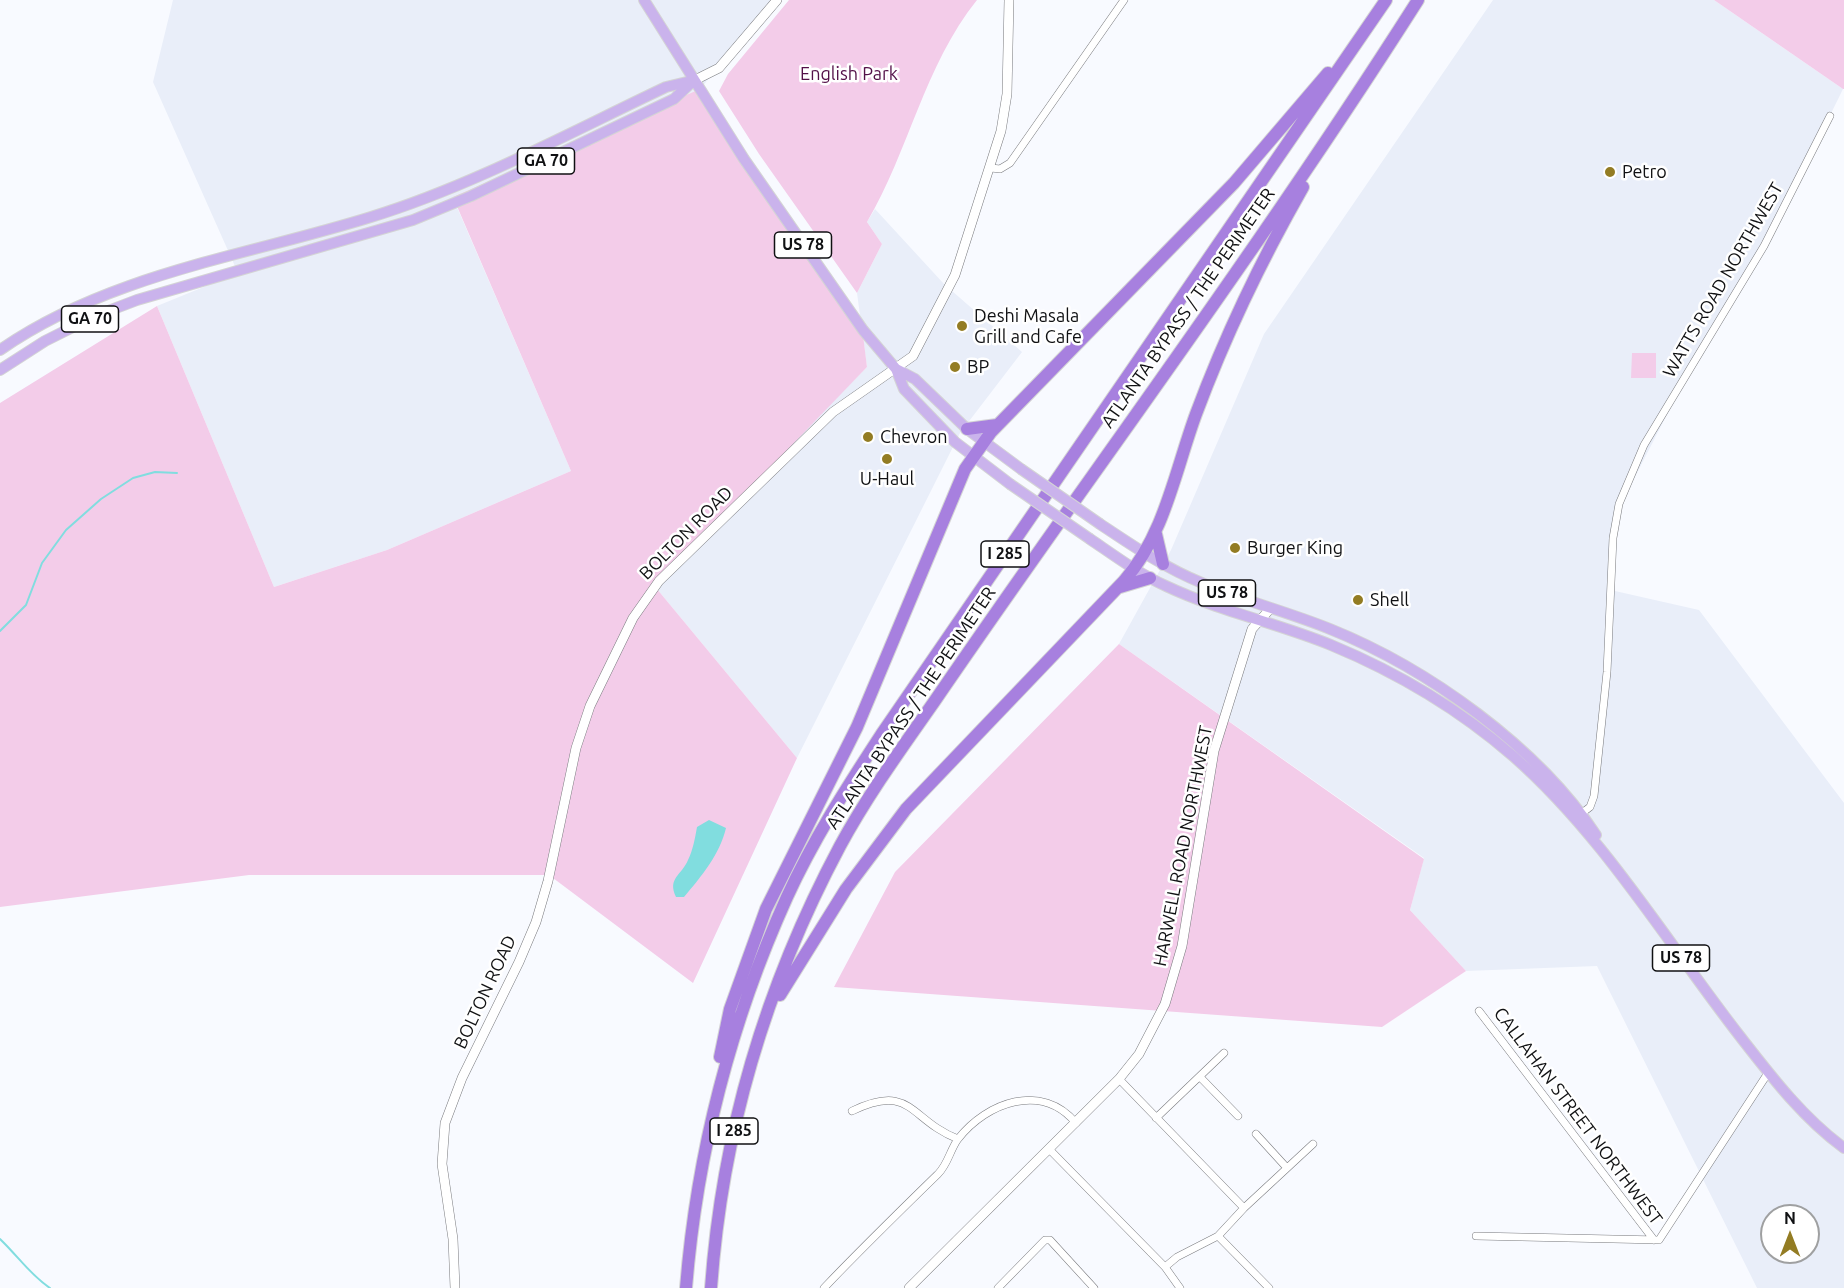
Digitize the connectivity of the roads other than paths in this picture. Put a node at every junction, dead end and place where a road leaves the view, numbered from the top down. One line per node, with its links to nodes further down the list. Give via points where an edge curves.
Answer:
1 (777, 0): 8 (street, via 719,68)
2 (1009, 0): 11 (street, BOLTON ROAD, via 1007,94)
3 (1124, 0): 11 (street, via 1010,163 1000,169)
4 (1386, 0): 7 (highway, ATLANTA BYPASS / THE PERIMETER / I 285)
5 (1418, 0): 10 (highway, ATLANTA BYPASS / THE PERIMETER / I 285)
6 (647, 3): 8 (main road, US 78)
7 (1370, 25): 15 (highway, via 1234,183); 37 (highway, ATLANTA BYPASS / THE PERIMETER / I 285, via 881,735 837,805 787,896 763,954 744,1003)
8 (693, 81): 12 (main road, GA 70, via 666,87 462,182 372,217 129,286 86,302); 13 (main road, US 78, via 803,245); 14 (main road, GA 70, via 674,99 471,196 413,219 117,308 62,332)
9 (1830, 116): 27 (street, WATTS ROAD NORTHWEST, via 1764,246 1634,466 1619,504 1613,538 1594,796 1590,807)
10 (1343, 118): 19 (highway, via 1249,290 1197,413); 29 (highway, ATLANTA BYPASS / THE PERIMETER / I 285, via 871,795 814,897)
11 (991, 168): 13 (street, BOLTON ROAD, via 955,274 913,356)
12 (0, 350)
13 (896, 369): 16 (main road, US 78, via 915,379); 18 (main road, US 78, via 904,389); 50 (street, BOLTON ROAD, via 834,412 658,581 633,618 582,728 536,922 462,1078 446,1124 442,1164 453,1239)
14 (0, 370)
15 (998, 425): 16 (highway); 17 (highway)
16 (967, 429): 17 (main road, US 78)
17 (983, 442): 18 (highway); 20 (main road, US 78, bridge)
18 (973, 457): 22 (main road, US 78, bridge); 37 (highway, via 955,489 857,727 780,877 753,940 730,1009)
19 (1156, 534): 20 (highway); 21 (highway)
20 (1144, 554): 21 (main road, US 78); 22 (highway)
21 (1163, 564): 25 (main road, US 78, via 1203,584)
22 (1134, 569): 23 (main road, US 78); 24 (highway)
23 (1150, 578): 24 (highway); 26 (main road, US 78, via 1188,596)
24 (1117, 589): 29 (highway, via 906,809 846,889)
25 (1271, 608): 26 (street, HARWELL ROAD NORTHWEST); 27 (main road, US 78, via 1356,641 1425,678 1519,750 1551,781)
26 (1259, 620): 27 (main road, US 78, via 1346,652 1433,697 1511,755); 33 (street, HARWELL ROAD NORTHWEST, via 1248,641 1214,751 1175,978 1153,1030)
27 (1578, 817): 31 (main road, US 78)
28 (1479, 1011): 48 (street, CALLAHAN STREET NORTHWEST)
29 (765, 1019): 52 (highway, ATLANTA BYPASS / THE PERIMETER / I 285, via 729,1151)
30 (1224, 1053): 32 (street)
31 (1768, 1073): 42 (main road, US 78, via 1804,1114); 48 (street, via 1659,1240)
32 (1200, 1077): 35 (street); 36 (street)
33 (1119, 1079): 36 (street); 38 (street, HARWELL ROAD NORTHWEST)
34 (852, 1111): 40 (street, via 893,1099)
35 (1238, 1116)
36 (1156, 1118): 45 (street)
37 (710, 1120): 51 (highway, ATLANTA BYPASS / THE PERIMETER / I 285, via 697,1188)
38 (1076, 1123): 40 (street, via 1067,1112 1046,1101 1023,1101 1000,1106 981,1117); 43 (street, HARWELL ROAD NORTHWEST)
39 (1256, 1134): 44 (street)
40 (958, 1139): 53 (street, via 943,1169)
41 (1313, 1144): 44 (street)
42 (1844, 1148)
43 (1049, 1149): 49 (street); 54 (street, HARWELL ROAD NORTHWEST)
44 (1287, 1168): 45 (street)
45 (1244, 1208): 46 (street)
46 (1218, 1236): 49 (street); 58 (street)
47 (1476, 1236): 48 (street)
48 (1654, 1240)
49 (1165, 1267): 57 (street)
50 (455, 1288)
51 (686, 1288)
52 (711, 1288)
53 (824, 1288)
54 (909, 1288)
55 (998, 1288): 56 (street, via 1045,1240 1050,1240)
56 (1094, 1288)
57 (1180, 1288)
58 (1269, 1288)

